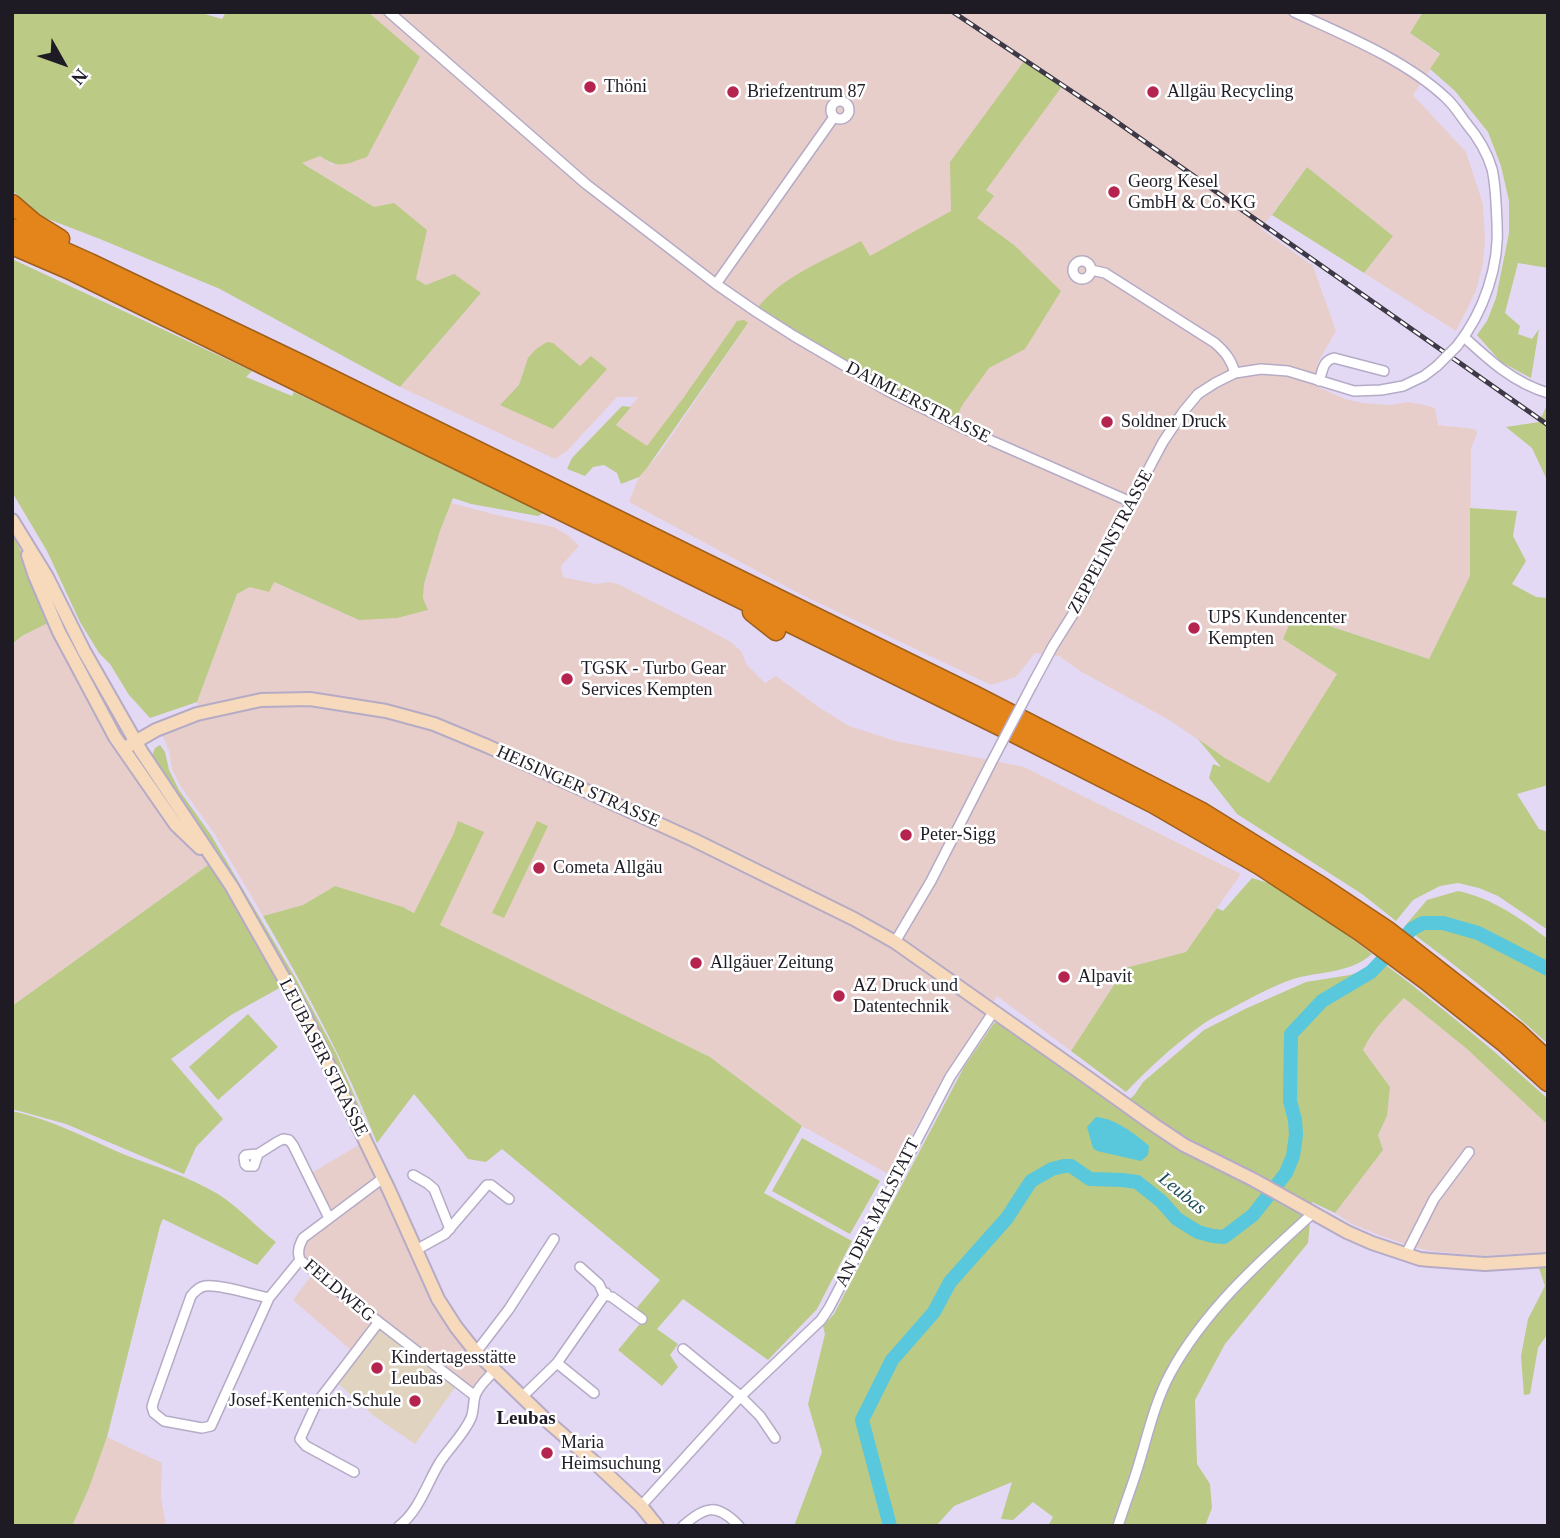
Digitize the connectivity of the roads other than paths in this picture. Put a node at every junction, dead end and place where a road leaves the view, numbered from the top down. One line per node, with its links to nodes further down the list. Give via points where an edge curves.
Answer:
1 (389, 12): 9 (street, DAIMLERSTRASSE, via 586,184)
2 (1294, 12): 10 (street, ZEPPELINSTRASSE, via 1410,70 1447,98 1478,138 1492,168 1498,233 1488,289)
3 (834, 117): 9 (street)
4 (12, 204): 7 (highway)
5 (12, 228): 7 (highway)
6 (12, 245): 16 (highway)
7 (90, 263): 16 (highway)
8 (1091, 270): 12 (street, via 1105,274 1215,343 1227,354)
9 (716, 284): 15 (street, DAIMLERSTRASSE, via 888,391)
10 (1464, 337): 13 (street, ZEPPELINSTRASSE, bridge, via 1437,366 1403,386 1354,391); 14 (street, via 1496,366)
11 (1384, 371): 13 (street, via 1334,358 1324,365)
12 (1235, 373): 13 (street, ZEPPELINSTRASSE, via 1274,369); 15 (street, ZEPPELINSTRASSE, via 1198,394 1183,412)
13 (1320, 381)
14 (1548, 393)
15 (1131, 502): 32 (street, ZEPPELINSTRASSE, bridge)
16 (589, 515): 18 (highway)
17 (12, 520): 19 (main road)
18 (609, 525): 20 (highway); 22 (highway)
19 (20, 533): 26 (main road, LEUBASER STRASSE); 27 (main road, via 59,632)
20 (724, 590): 21 (highway); 25 (highway)
21 (776, 631)
22 (974, 695): 24 (highway); 29 (highway, via 1200,811)
23 (961, 721): 25 (highway)
24 (1056, 723)
25 (1004, 728): 31 (highway, via 1163,810)
26 (136, 741): 27 (main road, HEISINGER STRASSE); 30 (main road, LEUBASER STRASSE); 32 (main road, HEISINGER STRASSE, via 197,714 261,701 310,699 405,715 487,746 694,840)
27 (123, 749): 30 (main road, via 176,825)
28 (1222, 809): 29 (highway)
29 (1269, 852): 31 (highway)
30 (214, 859): 40 (main road, LEUBASER STRASSE, via 304,1014)
31 (1365, 925): 33 (highway)
32 (895, 942): 34 (main road, HEISINGER STRASSE)
33 (1432, 974): 35 (highway, via 1516,1031); 36 (highway)
34 (997, 1013): 42 (main road, HEISINGER STRASSE, via 1184,1145); 62 (street, AN DER MALSTATT, via 950,1077 829,1308)
35 (1548, 1061)
36 (1548, 1082)
37 (1469, 1152): 47 (street, via 1434,1199)
38 (258, 1154): 43 (street, via 289,1140)
39 (413, 1175): 44 (street, via 434,1189)
40 (383, 1178): 43 (street, FELDWEG); 46 (main road, LEUBASER STRASSE)
41 (509, 1199): 44 (street, via 487,1185)
42 (1312, 1213): 47 (main road, HEISINGER STRASSE, via 1372,1243); 70 (street, via 1246,1274 1196,1333 1170,1374 1150,1421)
43 (329, 1218): 48 (street, FELDWEG, via 303,1238 298,1246)
44 (450, 1229): 46 (street)
45 (554, 1239): 56 (street, via 509,1309)
46 (416, 1250): 56 (main road, LEUBASER STRASSE, via 438,1299)
47 (1406, 1254): 49 (main road, HEISINGER STRASSE, via 1464,1264)
48 (300, 1260): 52 (street); 54 (street, FELDWEG)
49 (1548, 1260)
50 (580, 1267): 51 (street)
51 (605, 1294): 53 (street); 57 (street)
52 (269, 1298): 52 (street, via 211,1426 202,1429 159,1418 152,1407 154,1400 197,1289 215,1286)
53 (642, 1319)
54 (378, 1323): 60 (street, FELDWEG); 64 (street, via 316,1404 300,1439)
55 (683, 1349): 62 (street)
56 (475, 1351): 58 (main road, LEUBASER STRASSE)
57 (556, 1363): 59 (street); 61 (street)
58 (495, 1370): 60 (street); 61 (main road, LEUBASER STRASSE)
59 (594, 1393)
60 (475, 1396): 66 (street, via 467,1427)
61 (522, 1397): 65 (main road, LEUBASER STRASSE)
62 (740, 1397): 63 (street); 65 (street, AN DER MALSTATT)
63 (775, 1438)
64 (354, 1472)
65 (640, 1506): 67 (main road, LEUBASER STRASSE)
66 (404, 1524)
67 (657, 1526)
68 (683, 1526): 69 (street, via 705,1510 724,1513)
69 (739, 1526)
70 (1118, 1526)

